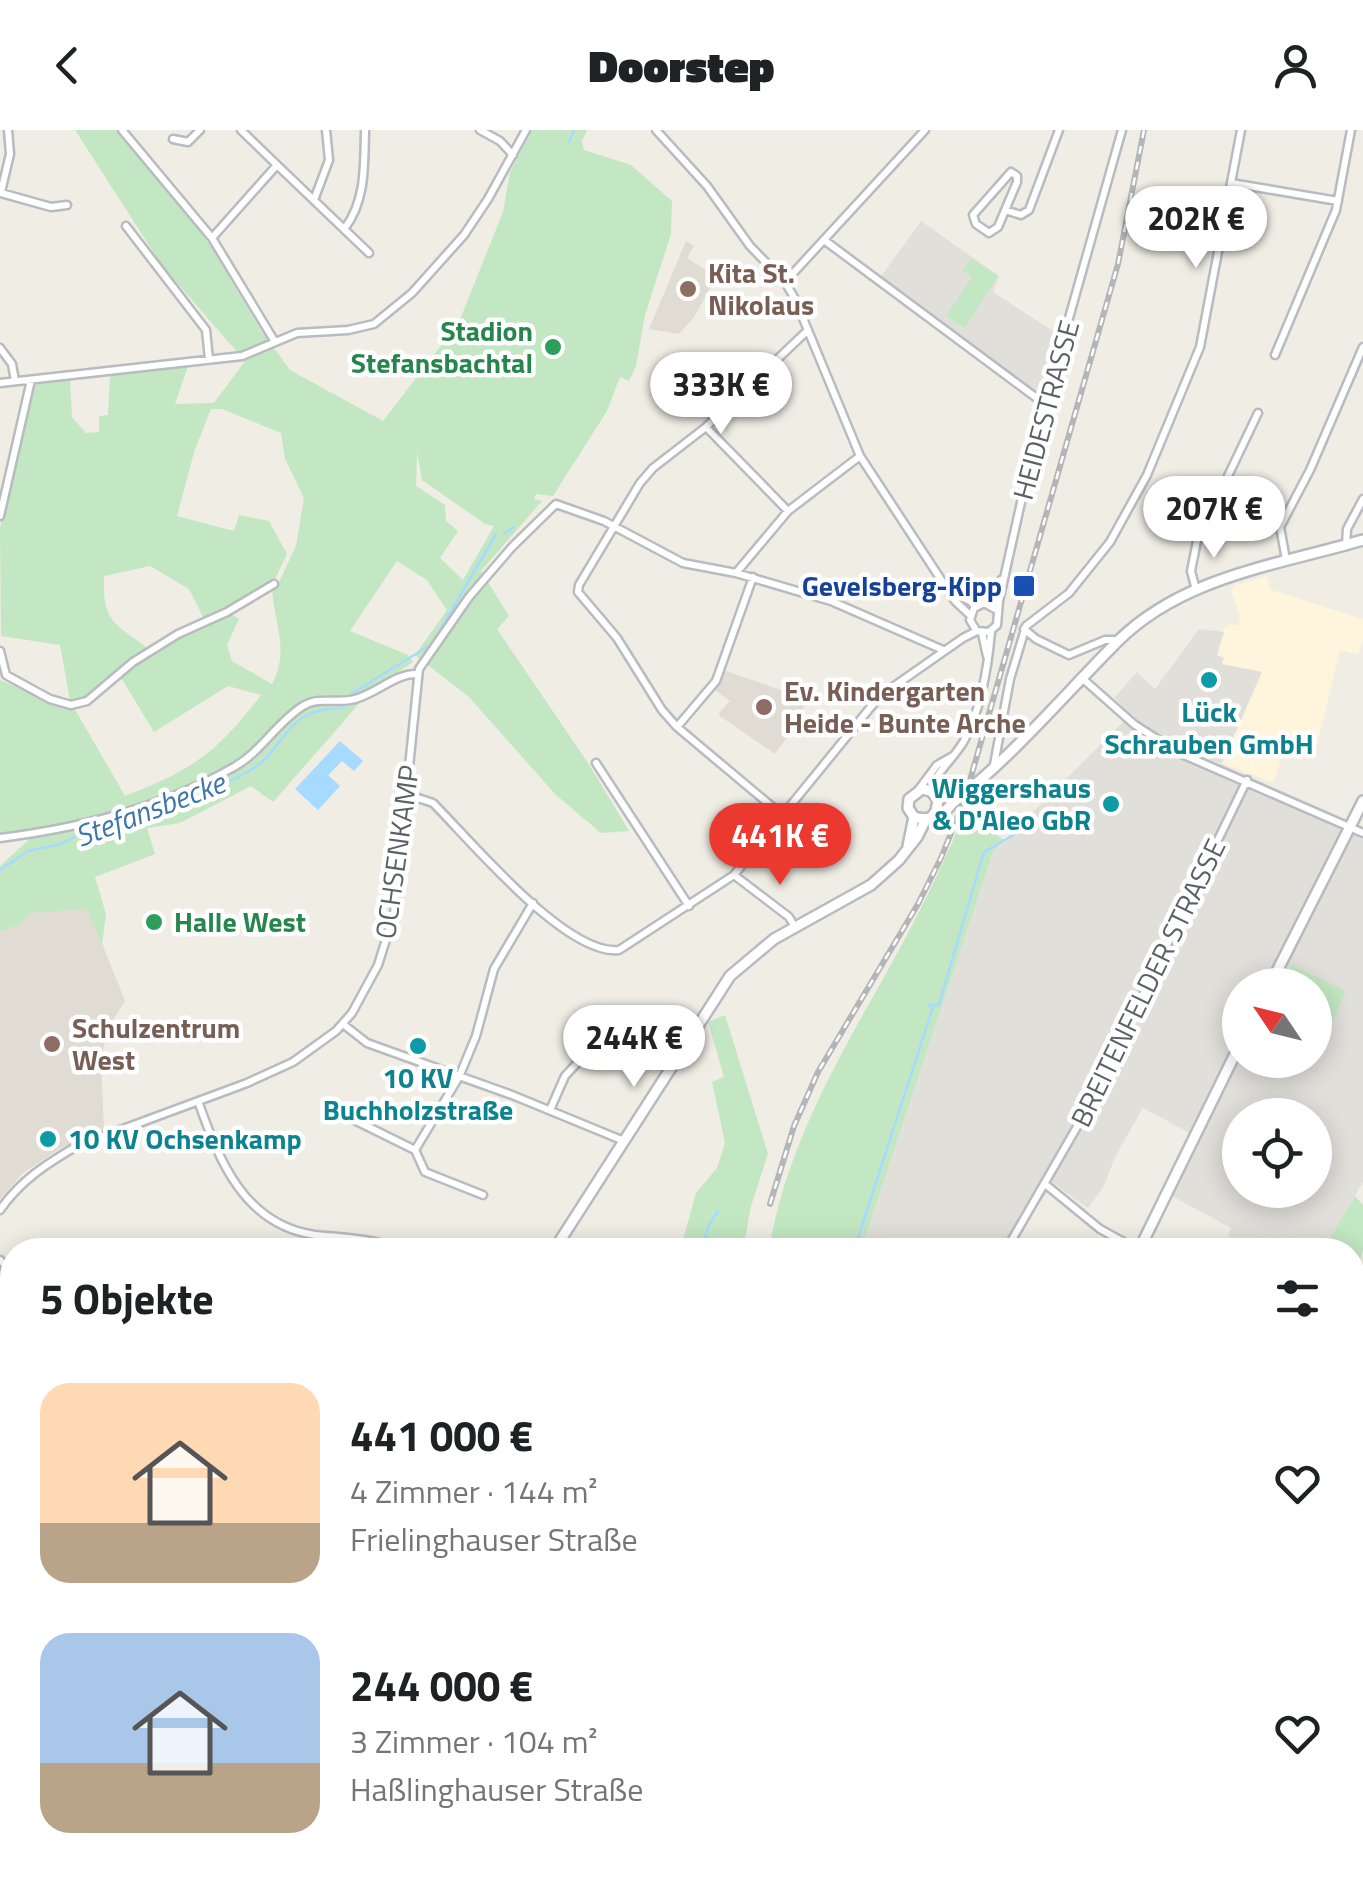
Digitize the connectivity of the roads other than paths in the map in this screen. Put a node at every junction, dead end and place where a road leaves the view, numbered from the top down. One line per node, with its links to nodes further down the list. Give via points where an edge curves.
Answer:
1 (8, 130): 19 (street)
2 (122, 130): 26 (street)
3 (200, 130): 15 (street, via 188,142)
4 (240, 130): 17 (street)
5 (326, 130): 20 (street, via 329,160)
6 (480, 130): 16 (street)
7 (526, 130): 16 (street)
8 (656, 130): 29 (street)
9 (925, 130): 27 (street)
10 (1059, 130): 23 (street, via 1030,210)
11 (1122, 130): 39 (street, HEIDESTRASSE)
12 (1241, 130): 18 (street)
13 (1351, 130): 21 (street)
14 (365, 132): 25 (street, via 362,186)
15 (173, 139)
16 (513, 155): 31 (street, via 464,235 384,318 362,328 306,331)
17 (277, 165): 20 (street); 26 (street)
18 (1231, 183): 21 (street); 59 (street, via 1200,347 1147,475 1110,542 1069,593)
19 (0, 194): 22 (street)
20 (314, 200): 25 (street)
21 (1338, 202): 34 (street)
22 (66, 205)
23 (1006, 210): 23 (street, via 1018,179 1011,172 972,218 992,233)
24 (126, 226): 35 (street, via 206,330)
25 (345, 228): 28 (street)
26 (209, 235): 31 (street)
27 (824, 240): 29 (street); 39 (street)
28 (369, 253)
29 (785, 282): 30 (street)
30 (808, 330): 41 (street); 42 (street)
31 (271, 343): 35 (street, via 242,356)
32 (1363, 347): 49 (street, via 1280,527)
33 (0, 348): 37 (street)
34 (1275, 355)
35 (209, 358): 36 (street)
36 (31, 380): 37 (street); 45 (street)
37 (15, 381): 38 (street)
38 (0, 383)
39 (1046, 405): 51 (street, HEIDESTRASSE)
40 (1258, 413): 54 (street, via 1197,542 1191,571)
41 (706, 426): 44 (street); 46 (street, via 653,468)
42 (860, 456): 44 (street); 55 (street)
43 (1363, 498): 48 (street)
44 (788, 512): 50 (street)
45 (0, 516)
46 (615, 526): 50 (street, via 683,563); 67 (street, OCHSENKAMP, via 556,504 469,597); 69 (street, via 578,592 618,638)
47 (1363, 540): 48 (main road)
48 (1346, 545): 49 (main road)
49 (1286, 560): 54 (main road)
50 (736, 573): 52 (street)
51 (1004, 575): 56 (street, HEIDESTRASSE); 57 (street, HEIDESTRASSE)
52 (753, 578): 64 (street, via 852,608); 69 (street, via 716,681)
53 (274, 584): 65 (street, via 133,662 88,701 71,705 24,687 6,674)
54 (1196, 590): 63 (main road)
55 (951, 592): 56 (street); 58 (street)
56 (981, 604): 57 (street); 58 (street, HEIDESTRASSE)
57 (998, 612): 60 (street, HEIDESTRASSE)
58 (970, 618): 61 (street, HEIDESTRASSE); 62 (street)
59 (1024, 629): 63 (street, via 1069,656); 72 (street)
60 (991, 631): 61 (street); 66 (street, HEIDESTRASSE)
61 (979, 632): 62 (street); 66 (street, HEIDESTRASSE)
62 (963, 638): 64 (street)
63 (1120, 640): 68 (main road)
64 (943, 650): 79 (street, via 874,704)
65 (0, 651)
66 (988, 659): 70 (street, HEIDESTRASSE, via 974,718)
67 (418, 674): 75 (street, OCHSENKAMP); 83 (street, via 346,701 308,703 234,768 148,805)
68 (1083, 679): 72 (main road); 73 (street, via 1157,740)
69 (676, 726): 79 (street)
70 (956, 754): 74 (street, HEIDESTRASSE, via 936,766); 76 (street, HEIDESTRASSE, via 935,780)
71 (596, 763): 86 (street)
72 (993, 771): 78 (main road)
73 (1247, 780): 81 (street); 98 (street, BREITENFELDER STRASSE, via 1090,1106)
74 (919, 789): 76 (main road); 80 (main road, via 908,802)
75 (406, 794): 85 (street, via 433,803); 90 (street, OCHSENKAMP, via 394,914 370,985)
76 (934, 795): 78 (main road); 80 (main road, via 936,811)
77 (1363, 801): 81 (main road)
78 (954, 802): 80 (main road)
79 (782, 816): 84 (street)
80 (924, 818): 87 (main road, via 908,849 871,886)
81 (1350, 828): 82 (street); 88 (main road)
82 (1363, 833)
83 (0, 838)
84 (734, 875): 86 (street); 87 (street)
85 (533, 903): 86 (street, via 566,933 604,950 619,950); 91 (street, via 494,970)
86 (689, 906)
87 (796, 928): 96 (main road, via 730,976)
88 (1279, 968)
89 (599, 1020): 94 (street)
90 (343, 1024): 91 (street, via 367,1043); 93 (street, OCHSENKAMP, via 293,1062)
91 (458, 1077): 94 (street); 97 (street)
92 (1223, 1078): 105 (main road)
93 (198, 1101): 100 (street, OCHSENKAMP, via 77,1146 33,1173); 101 (street, via 226,1173 243,1195 296,1231)
94 (550, 1110): 96 (street)
95 (340, 1113): 97 (street)
96 (624, 1141): 102 (main road)
97 (415, 1150): 99 (street, via 425,1172)
98 (1045, 1184): 103 (street, BREITENFELDER STRASSE); 104 (street)
99 (483, 1195)
100 (0, 1210)
101 (343, 1238)
102 (562, 1238)
103 (1013, 1238)
104 (1115, 1238)
105 (1144, 1238)

